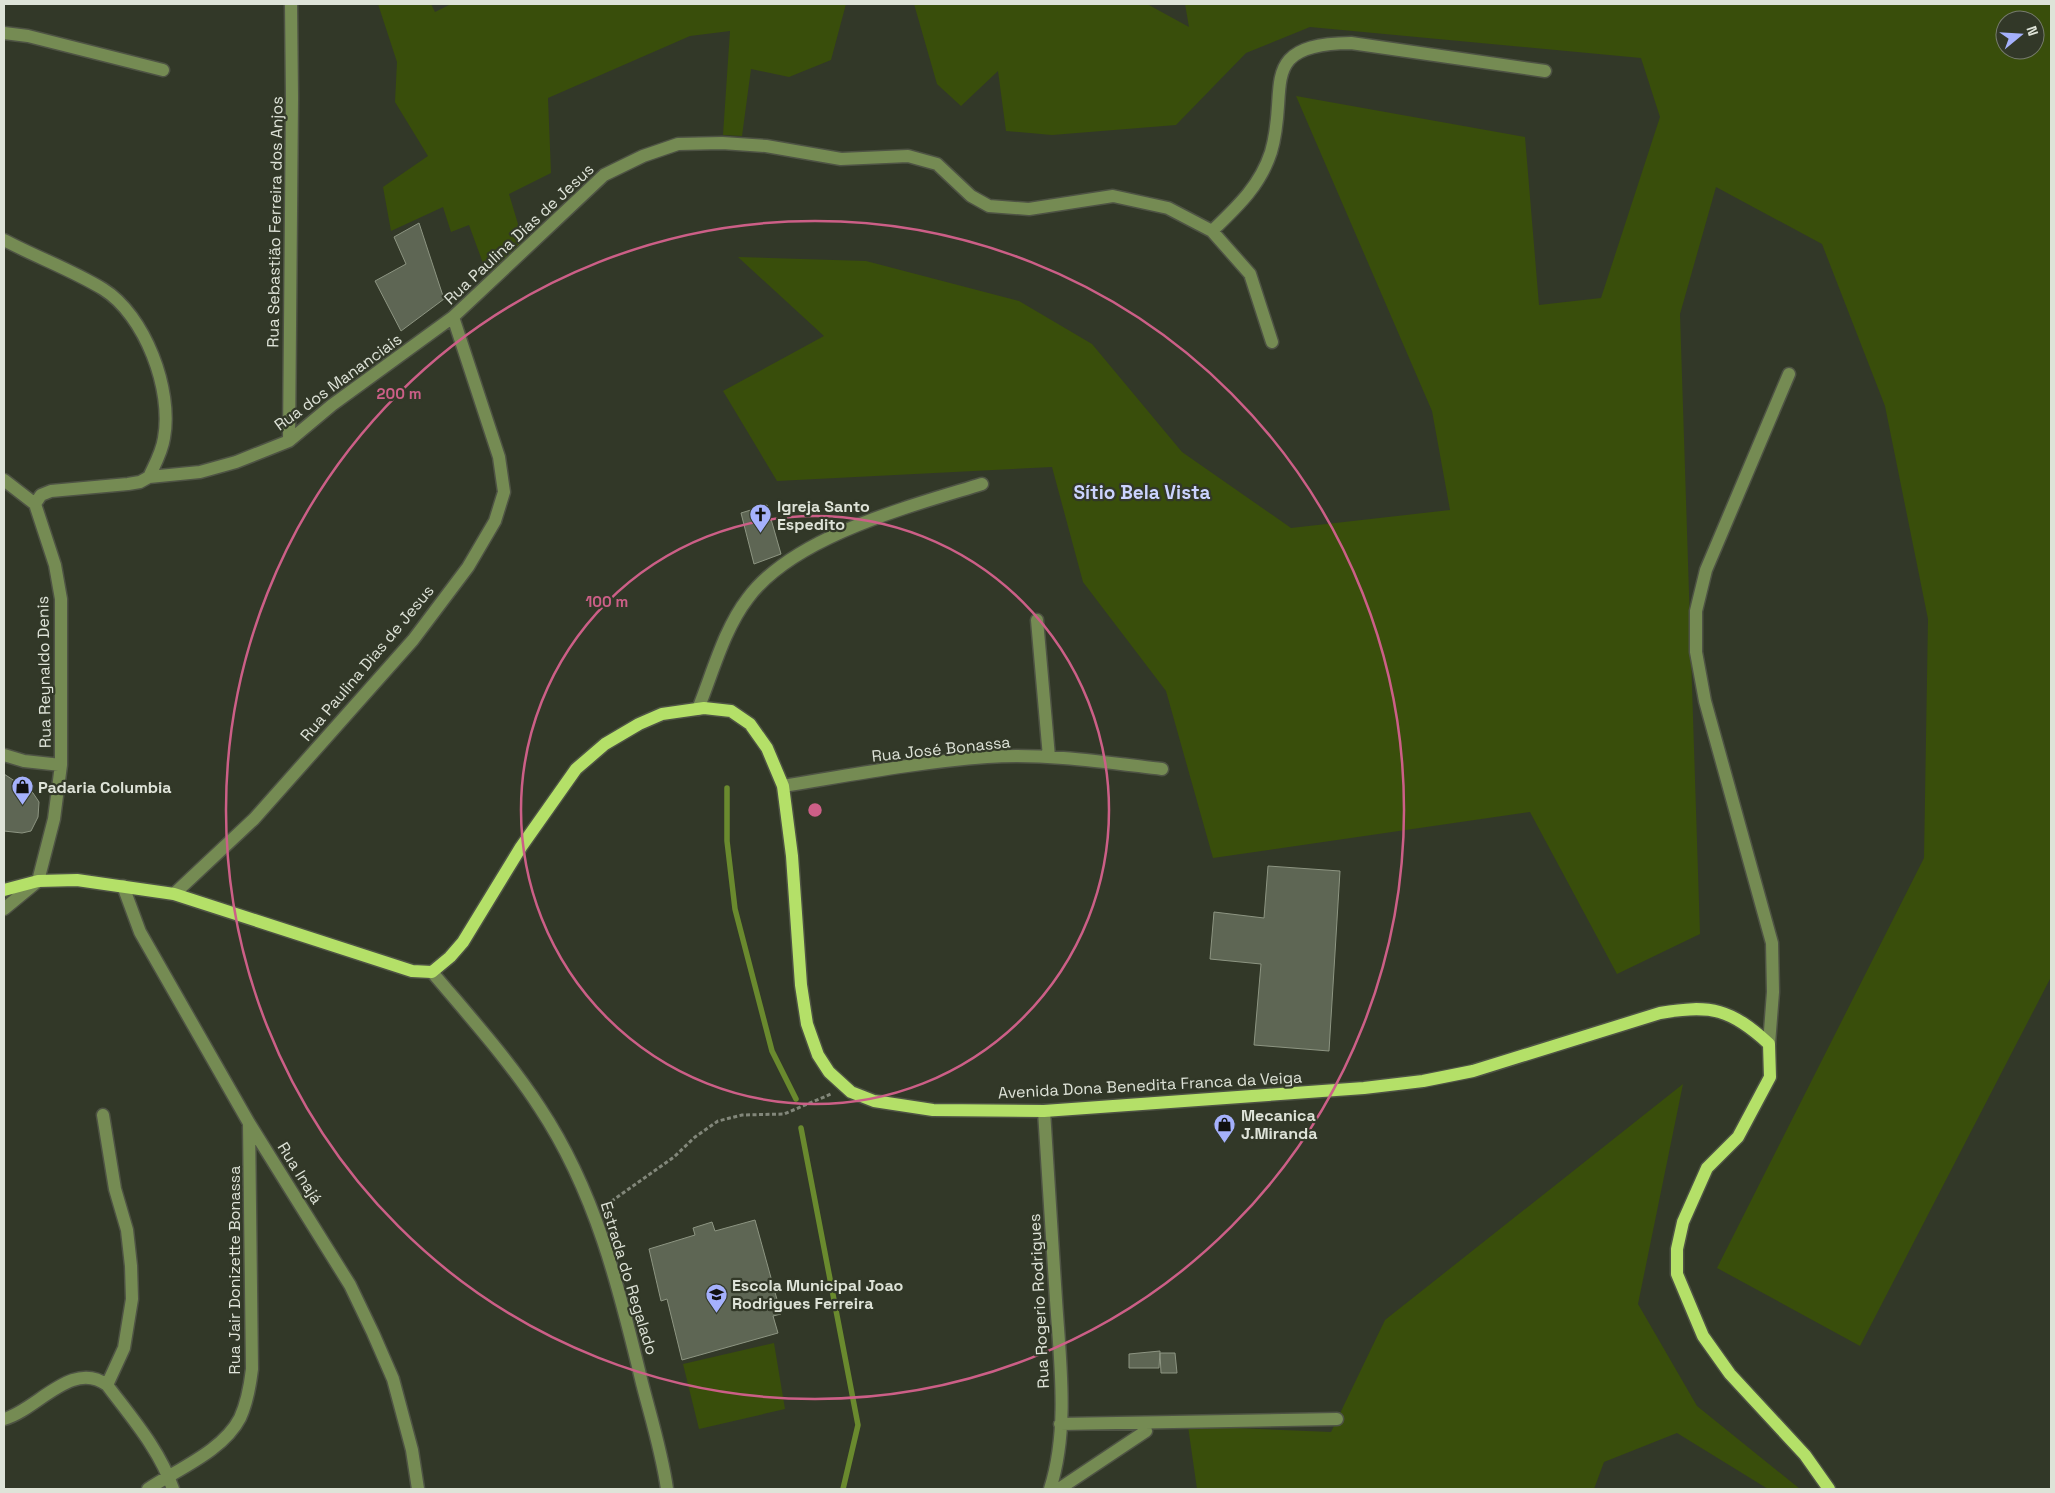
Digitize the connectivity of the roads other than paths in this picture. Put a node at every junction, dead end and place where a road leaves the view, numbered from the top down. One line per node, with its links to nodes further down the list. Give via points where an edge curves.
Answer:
1 (291, 4): 10 (street, Rua Sebastião Ferreira dos Anjos)
2 (4, 33): 3 (street, via 28,36)
3 (163, 70)
4 (1545, 71): 5 (street, via 1351,43 1303,49 1292,57 1281,75 1271,151 1259,180)
5 (1212, 231): 7 (street, Rua Paulina Dias de Jesus, via 1168,208 1113,196 1029,209 989,206 971,196 937,164 908,156 841,159 766,146 678,144 604,175); 8 (street, Rua Paulina Dias de Jesus, via 1250,274)
6 (4, 240): 11 (street, via 104,290 126,310 143,332 162,387 166,421 162,447)
7 (453, 317): 10 (street, Rua dos Mananciais, via 332,405); 25 (street, Rua Paulina Dias de Jesus, via 499,456 504,492 495,521 468,567 412,640 254,819)
8 (1272, 342)
9 (1789, 374): 28 (street, via 1706,570 1696,611 1696,652 1705,701 1772,943)
10 (289, 441): 11 (street, Rua dos Mananciais, via 266,452 200,472)
11 (148, 476): 14 (street, Rua dos Mananciais, via 140,482 128,484 51,491 42,495)
12 (4, 480): 14 (street)
13 (982, 484): 16 (street, via 896,510 826,540 769,576 748,597 734,620)
14 (35, 504): 19 (street, Rua Reynaldo Denis, via 55,565 61,599)
15 (1037, 620): 18 (street)
16 (698, 709): 21 (main road, Avenida Dona Benedita Franca da Veiga, via 732,711 750,724 767,748); 27 (main road, Avenida Dona Benedita Franca da Veiga, via 662,714 640,724 605,744 576,769 462,942)
17 (4, 755): 19 (street)
18 (1048, 757): 20 (street, Rua José Bonassa); 21 (street, Rua José Bonassa, via 987,758)
19 (61, 765): 22 (street, Rua Reynaldo Denis, via 54,819)
20 (1162, 769)
21 (784, 786): 29 (main road, Avenida Dona Benedita Franca da Veiga, via 807,1024 818,1055 829,1072 851,1092 874,1101 933,1110)
22 (38, 881): 23 (main road, via 77,880); 24 (main road); 26 (street)
23 (123, 886): 25 (main road); 31 (street, Rua Inajá, via 140,932)
24 (4, 890)
25 (174, 894): 27 (main road, via 412,971)
26 (4, 909)
27 (432, 972): 41 (street, Estrada do Regalado, via 541,1108 579,1178 594,1213 625,1313)
28 (1769, 1044): 29 (main road, Avenida Dona Benedita Franca da Veiga, via 1736,1018 1715,1010 1687,1008 1660,1013 1473,1071 1423,1081); 44 (main road, via 1770,1077 1738,1137 1707,1168 1682,1222 1677,1274 1703,1336 1730,1374 1804,1455)
29 (1044, 1110): 35 (street, Rua Rogerio Rodrigues)
30 (103, 1115): 32 (street, via 132,1266 132,1299 124,1348)
31 (249, 1123): 37 (street, Rua Jair Donizette Bonassa, via 252,1369 248,1396 239,1419 226,1436); 40 (street, Rua Inajá, via 350,1285 373,1333 392,1379 412,1450)
32 (107, 1385): 33 (street, via 91,1378 69,1381 33,1405); 37 (street)
33 (4, 1419)
34 (1337, 1419): 35 (street)
35 (1060, 1424): 42 (street, Rua Rogerio Rodrigues)
36 (1146, 1431): 43 (street)
37 (168, 1475): 38 (street, Rua Jair Donizette Bonassa); 39 (street)
38 (148, 1489)
39 (173, 1489)
40 (418, 1489)
41 (667, 1489)
42 (1050, 1489)
43 (1059, 1489)
44 (1829, 1489)

